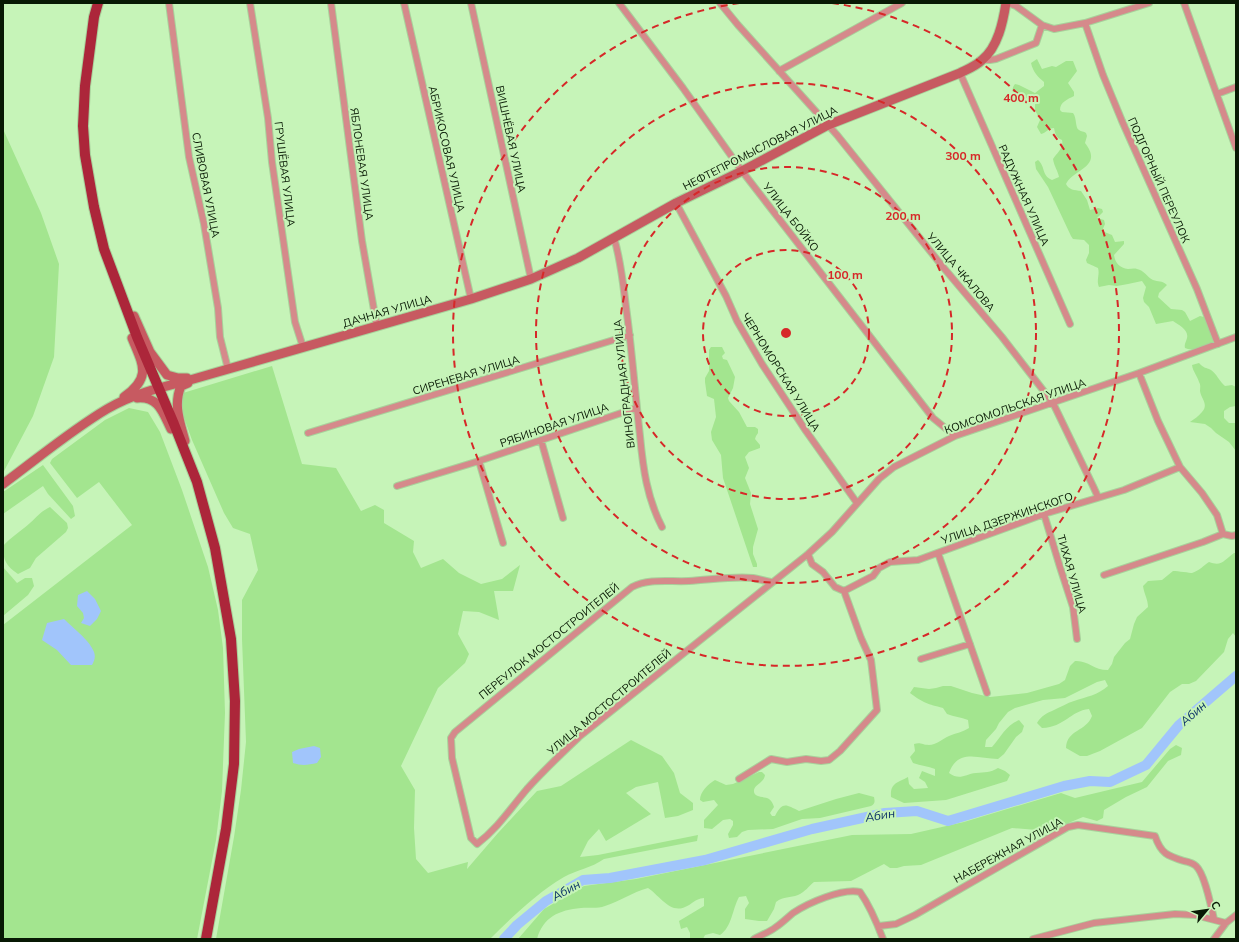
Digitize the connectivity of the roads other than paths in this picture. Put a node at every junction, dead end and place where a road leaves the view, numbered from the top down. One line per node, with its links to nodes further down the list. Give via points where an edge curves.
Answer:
1 (98, 3): 25 (highway, via 85,86 83,126 85,155)
2 (169, 3): 34 (street, СЛИВОВАЯ УЛИЦА, via 189,157 204,224 218,308 220,337)
3 (250, 3): 33 (street, ГРУШЁВАЯ УЛИЦА, via 294,315)
4 (331, 3): 29 (street, ЯБЛОНЕВАЯ УЛИЦА, via 362,241)
5 (404, 3): 27 (street, АБРИКОСОВАЯ УЛИЦА)
6 (470, 3): 26 (street, ВИШНЁВАЯ УЛИЦА)
7 (619, 3): 22 (street, УЛИЦА БОЙКО)
8 (720, 3): 16 (street, УЛИЦА ЧКАЛОВА)
9 (902, 3): 16 (street)
10 (1007, 3): 14 (street, via 1016,6); 15 (main road, via 995,45)
11 (1149, 3): 13 (street)
12 (1184, 3): 19 (street)
13 (1085, 23): 14 (street, via 1054,29); 32 (street, ПОДГОРНЫЙ ПЕРЕУЛОК, via 1108,88 1197,290)
14 (1042, 25): 15 (street, НЕФТЕПРОМЫСЛОВАЯ УЛИЦА, via 1036,43 996,59)
15 (984, 60): 17 (main road, НЕФТЕПРОМЫСЛОВАЯ УЛИЦА)
16 (779, 71): 20 (street, УЛИЦА ЧКАЛОВА)
17 (960, 73): 20 (main road, НЕФТЕПРОМЫСЛОВАЯ УЛИЦА); 28 (street, РАДУЖНАЯ УЛИЦА)
18 (1236, 87): 19 (street)
19 (1217, 94): 21 (street)
20 (828, 125): 22 (main road, НЕФТЕПРОМЫСЛОВАЯ УЛИЦА); 38 (street, УЛИЦА ЧКАЛОВА, via 1002,336)
21 (1236, 148)
22 (742, 171): 23 (main road, НЕФТЕПРОМЫСЛОВАЯ УЛИЦА); 42 (street, УЛИЦА БОЙКО, via 932,418)
23 (676, 203): 24 (main road, НЕФТЕПРОМЫСЛОВАЯ УЛИЦА); 50 (street, ЧЕРНОМОРСКАЯ УЛИЦА, via 726,296 737,322 762,364)
24 (614, 238): 26 (main road, ДАЧНАЯ УЛИЦА); 30 (street, ВИНОГРАДНАЯ УЛИЦА, via 620,257)
25 (104, 249): 36 (main road, via 150,352 167,375 178,378); 37 (highway); 39 (main road, via 142,365 141,380 133,390)
26 (531, 279): 27 (main road, ДАЧНАЯ УЛИЦА)
27 (471, 300): 29 (main road, ДАЧНАЯ УЛИЦА)
28 (1070, 324)
29 (377, 327): 33 (main road, ДАЧНАЯ УЛИЦА)
30 (630, 335): 40 (street, ВИНОГРАДНАЯ УЛИЦА); 41 (street, СИРЕНЕВАЯ УЛИЦА)
31 (1236, 337): 32 (street, КОМСОМОЛЬСКАЯ УЛИЦА)
32 (1218, 344): 35 (street, КОМСОМОЛЬСКАЯ УЛИЦА)
33 (303, 347): 34 (main road, ДАЧНАЯ УЛИЦА)
34 (228, 370): 36 (main road, ДАЧНАЯ УЛИЦА)
35 (1140, 374): 38 (street, КОМСОМОЛЬСКАЯ УЛИЦА); 45 (street)
36 (201, 377): 37 (main road, ДАЧНАЯ УЛИЦА); 46 (main road, via 181,386 177,395 178,416)
37 (159, 388): 39 (main road, ДАЧНАЯ УЛИЦА); 46 (highway)
38 (1053, 404): 42 (street, КОМСОМОЛЬСКАЯ УЛИЦА); 49 (street, УЛИЦА ЧКАЛОВА)
39 (108, 408): 46 (main road, via 138,398 149,398 160,406); 47 (main road)
40 (636, 408): 43 (street, РЯБИНОВАЯ УЛИЦА); 53 (street, ВИНОГРАДНАЯ УЛИЦА, via 644,474 655,514)
41 (308, 433)
42 (955, 436): 50 (street, КОМСОМОЛЬСКАЯ УЛИЦА, via 894,467 879,479)
43 (541, 440): 44 (street, РЯБИНОВАЯ УЛИЦА); 52 (street)
44 (478, 461): 48 (street, РЯБИНОВАЯ УЛИЦА); 56 (street)
45 (1180, 468): 49 (street, УЛИЦА ДЗЕРЖИНСКОГО); 54 (street, via 1217,515)
46 (197, 482): 72 (highway, via 215,548 231,639 235,701 234,764 226,829)
47 (3, 484)
48 (397, 486)
49 (1098, 498): 51 (street, УЛИЦА ДЗЕРЖИНСКОГО)
50 (858, 503): 58 (street, КОМСОМОЛЬСКАЯ УЛИЦА)
51 (1044, 514): 57 (street, УЛИЦА ДЗЕРЖИНСКОГО); 62 (street, ТИХАЯ УЛИЦА, via 1073,608)
52 (563, 518)
53 (662, 527)
54 (1224, 534): 55 (street); 59 (street)
55 (1236, 535)
56 (503, 543)
57 (938, 553): 61 (street, УЛИЦА ДЗЕРЖИНСКОГО, via 918,560 890,562 879,568 873,576); 63 (street)
58 (808, 554): 60 (street, КОМСОМОЛЬСКАЯ УЛИЦА); 61 (street, via 812,564 836,587)
59 (1104, 575)
60 (771, 582): 67 (street, УЛИЦА МОСТОСТРОИТЕЛЕЙ, via 579,737 531,785 486,837 477,844); 67 (street, ПЕРЕУЛОК МОСТОСТРОИТЕЛЕЙ, via 743,578 687,582 652,581 632,586 455,732 451,738 452,758)
61 (844, 591): 66 (street, via 871,660 877,710 829,760 806,759 787,762 771,759)
62 (1077, 639)
63 (970, 644): 64 (street); 65 (street)
64 (921, 659)
65 (987, 693)
66 (739, 779)
67 (471, 838)
68 (1236, 915): 70 (street)
69 (1214, 919): 70 (street); 71 (street, НАБЕРЕЖНАЯ УЛИЦА, via 1197,867 1192,863 1170,857 1162,851 1155,836 1078,825 1068,827 915,915 896,924); 75 (street, via 1175,914 1094,923)
70 (1226, 923): 76 (street)
71 (879, 926): 73 (street, via 860,892 854,891 805,906 776,928); 74 (street)
72 (206, 939)
73 (754, 939)
74 (882, 939)
75 (1033, 939)
76 (1214, 939)

